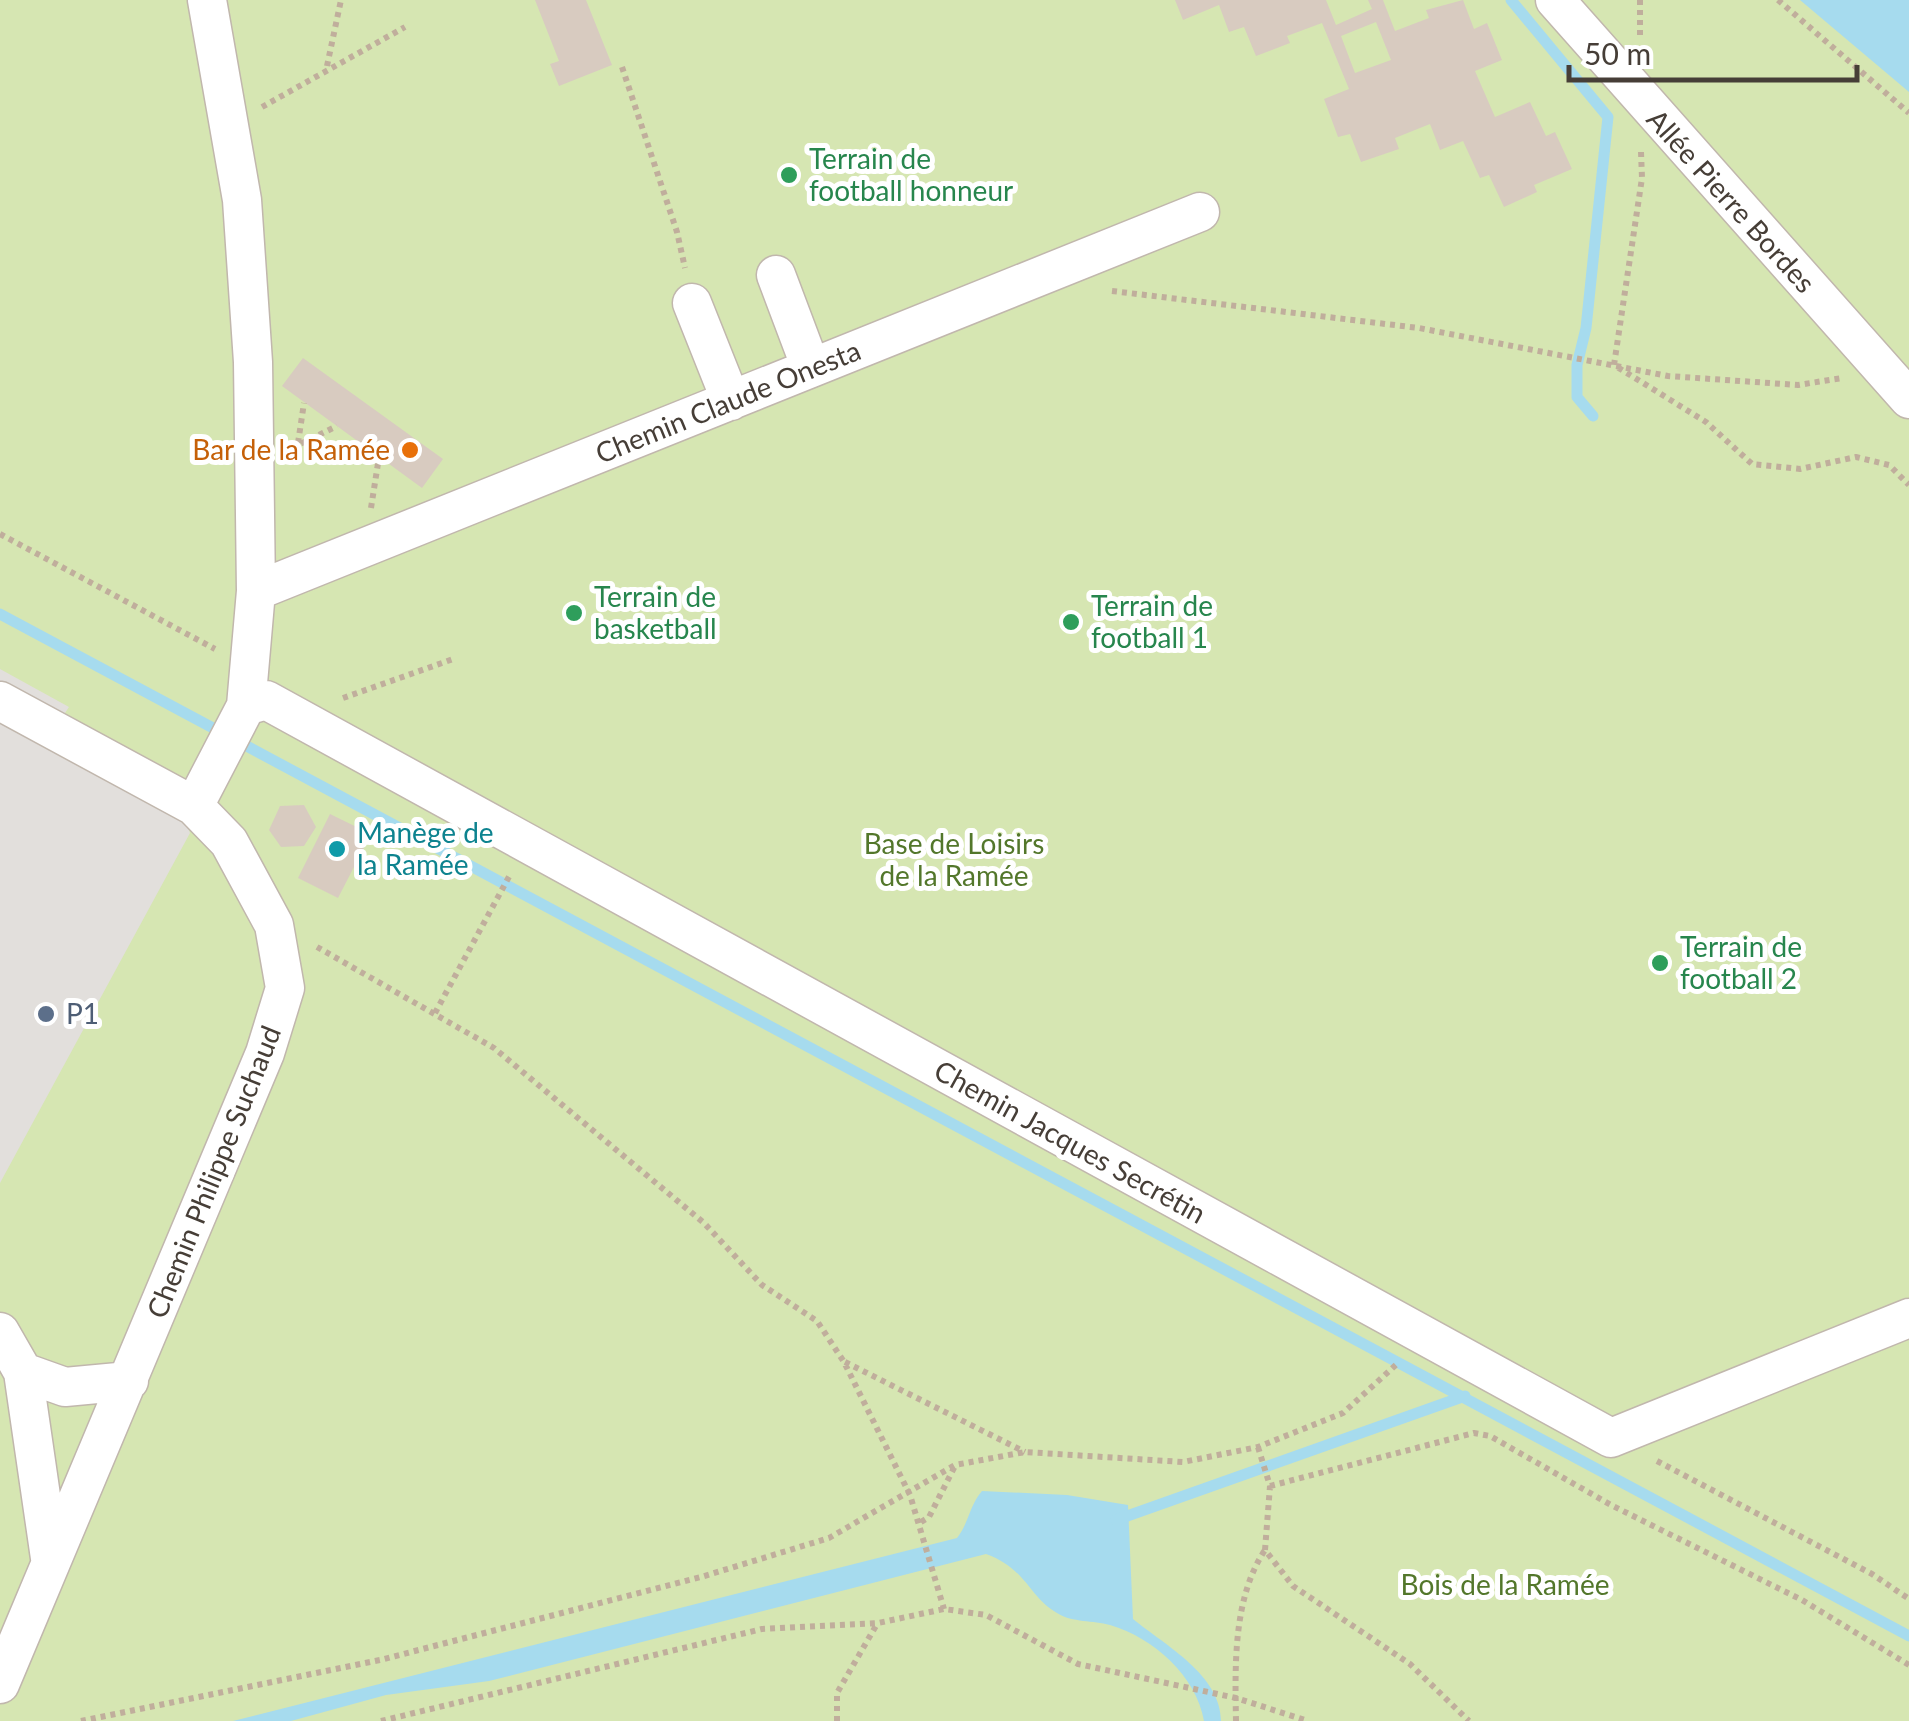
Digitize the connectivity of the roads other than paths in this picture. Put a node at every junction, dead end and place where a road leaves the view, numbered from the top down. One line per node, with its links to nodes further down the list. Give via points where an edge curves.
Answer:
1 (206, 0): 9 (lane, via 242,200 253,362)
2 (1555, 0): 7 (lane, Allée Pierre Bordes)
3 (1200, 212): 6 (lane, Chemin Claude Onesta)
4 (776, 275): 6 (lane)
5 (692, 303): 8 (lane)
6 (812, 368): 8 (lane, Chemin Claude Onesta)
7 (1909, 399)
8 (731, 401): 9 (lane, Chemin Claude Onesta)
9 (256, 591): 11 (lane)
10 (0, 701): 12 (lane, Chemin Philippe Suchaud)
11 (242, 712): 12 (lane); 13 (lane, Chemin Jacques Secrétin, via 266,700 1611,1438)
12 (194, 806): 16 (lane, Chemin Philippe Suchaud, via 229,842 274,925 285,988 265,1053)
13 (1909, 1318)
14 (0, 1332): 15 (lane, Chemin Philippe Suchaud)
15 (23, 1372): 16 (lane, via 65,1387); 17 (lane, Chemin Philippe Suchaud)
16 (129, 1381): 17 (lane, Chemin Philippe Suchaud)
17 (50, 1558): 18 (lane, Chemin Philippe Suchaud)
18 (0, 1684)

